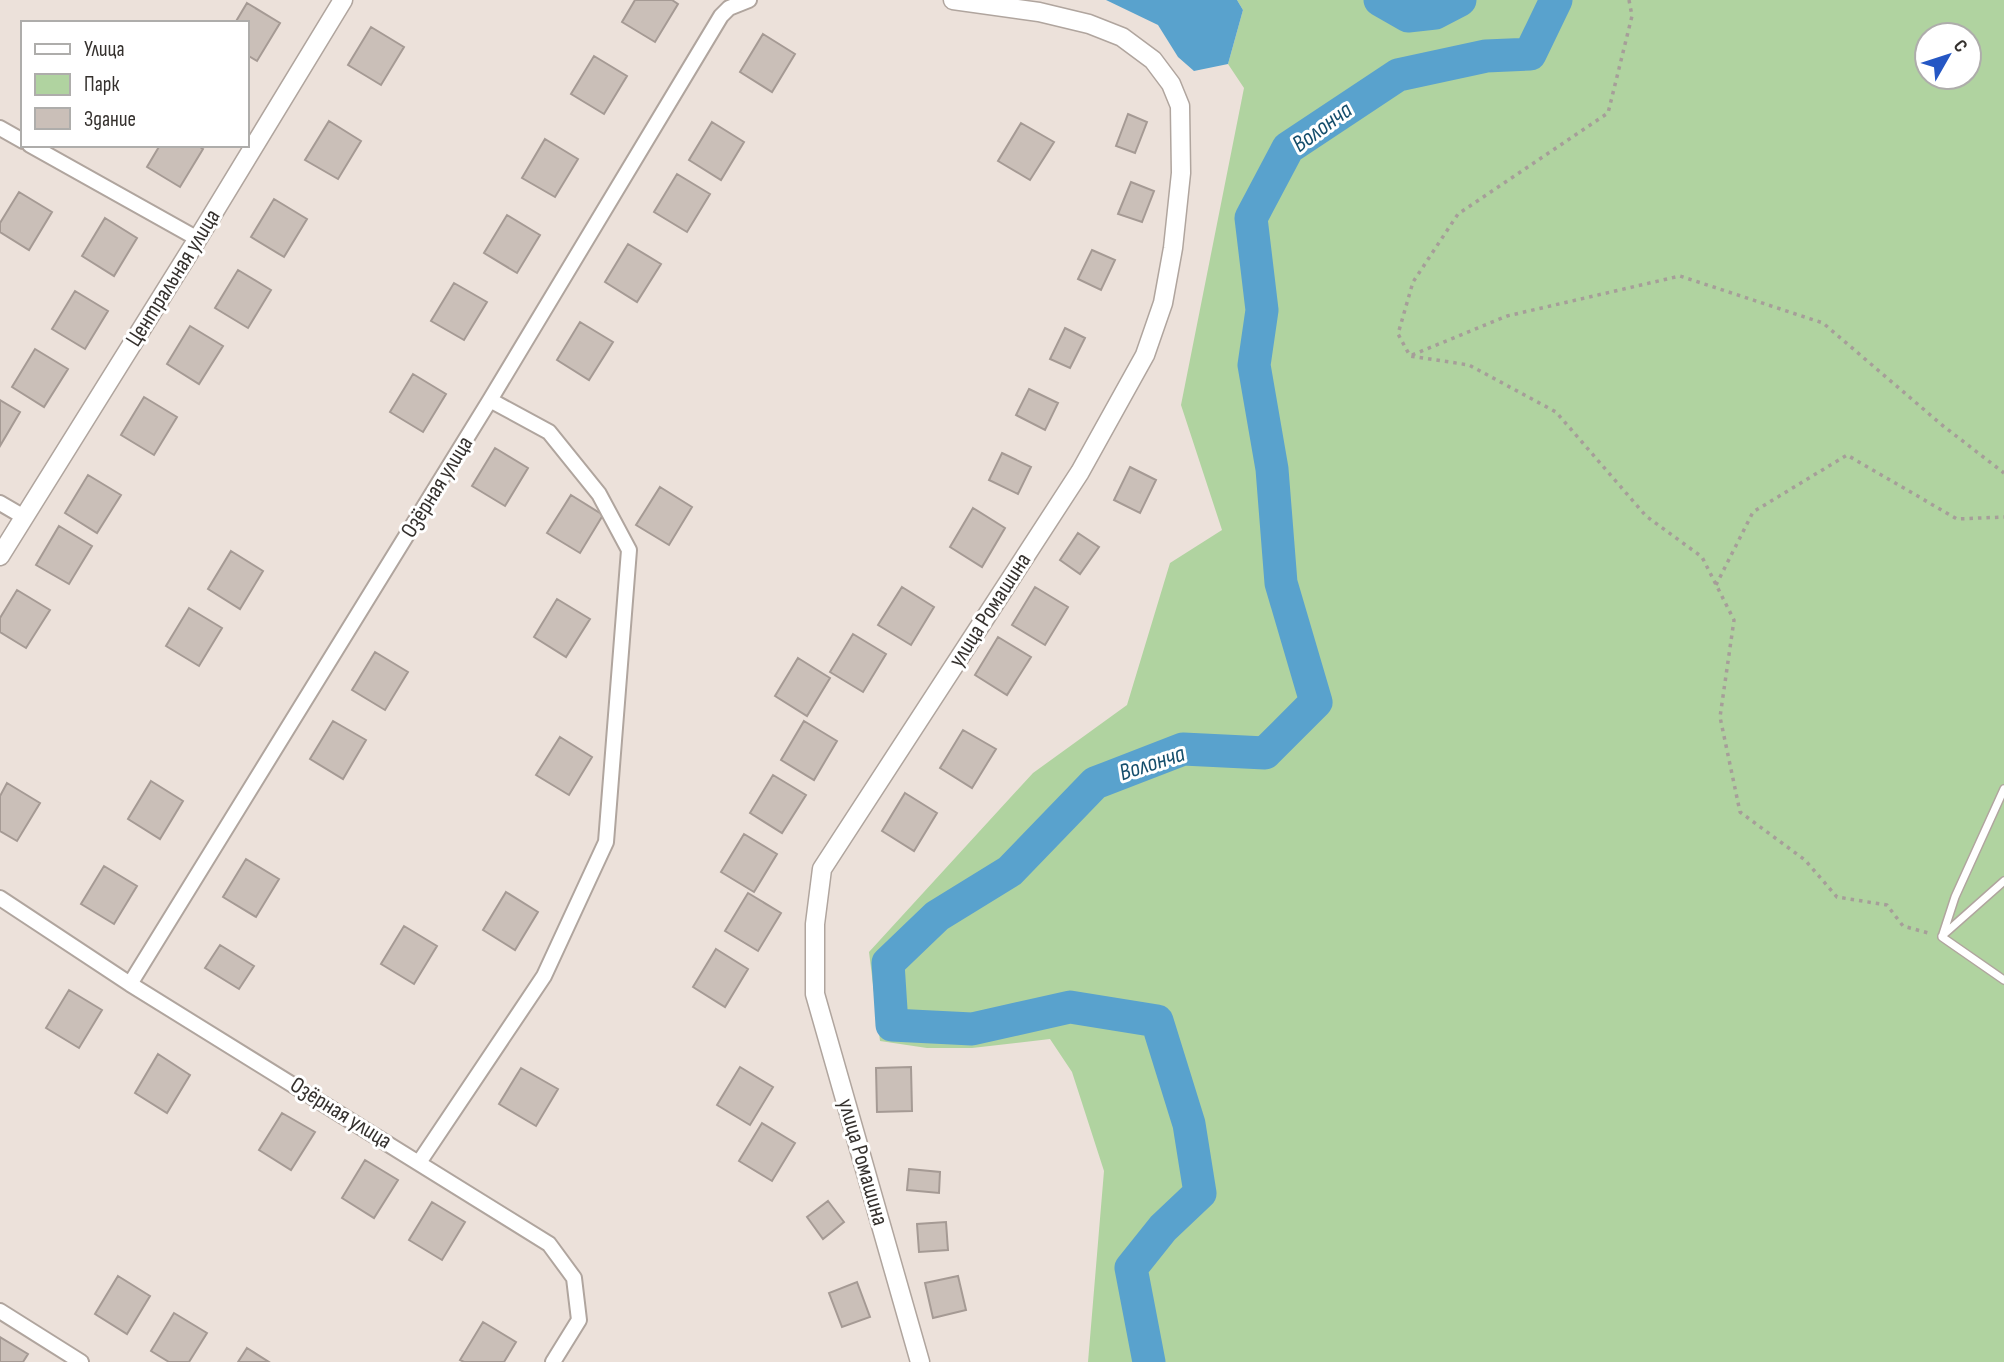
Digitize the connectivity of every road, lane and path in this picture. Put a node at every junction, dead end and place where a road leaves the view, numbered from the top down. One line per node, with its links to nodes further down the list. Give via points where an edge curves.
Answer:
1 (343, 0): 8 (street, Центральная улица)
2 (749, 0): 10 (street, Озёрная улица, via 721,16)
3 (953, 0): 27 (street, улица Ромашина, via 1089,24 1122,37 1153,60 1180,106 1181,173 1163,303 1145,355 1080,472 822,869 815,924 815,994)
4 (1629, 0): 9 (path, via 1632,16 1608,113 1458,214 1413,282 1398,334)
5 (0, 128): 6 (street)
6 (21, 140)
7 (34, 147): 8 (street)
8 (198, 239): 13 (street, Центральная улица)
9 (1410, 356): 11 (path, via 1507,316 1680,276 1823,323); 16 (path, via 1469,365 1556,412 1646,516 1702,557)
10 (490, 400): 22 (street, Озёрная улица); 23 (street, via 549,432 598,494 629,550 606,842 544,976)
11 (2004, 473)
12 (0, 503): 13 (street)
13 (24, 517): 15 (street, Центральная улица)
14 (2004, 517): 16 (path, via 1958,519 1847,455 1753,512)
15 (0, 556)
16 (1716, 585): 20 (path, via 1734,620 1720,717 1740,812 1805,860 1837,897 1887,905 1903,926)
17 (2004, 789): 20 (lane)
18 (2004, 881): 20 (lane)
19 (0, 898): 22 (street, Озёрная улица)
20 (1942, 937): 21 (lane)
21 (2004, 980)
22 (131, 984): 23 (street, Озёрная улица)
23 (420, 1161): 26 (street, Озёрная улица, via 549,1244 574,1278 579,1321)
24 (0, 1311): 25 (street)
25 (81, 1362)
26 (552, 1362)
27 (920, 1362)

